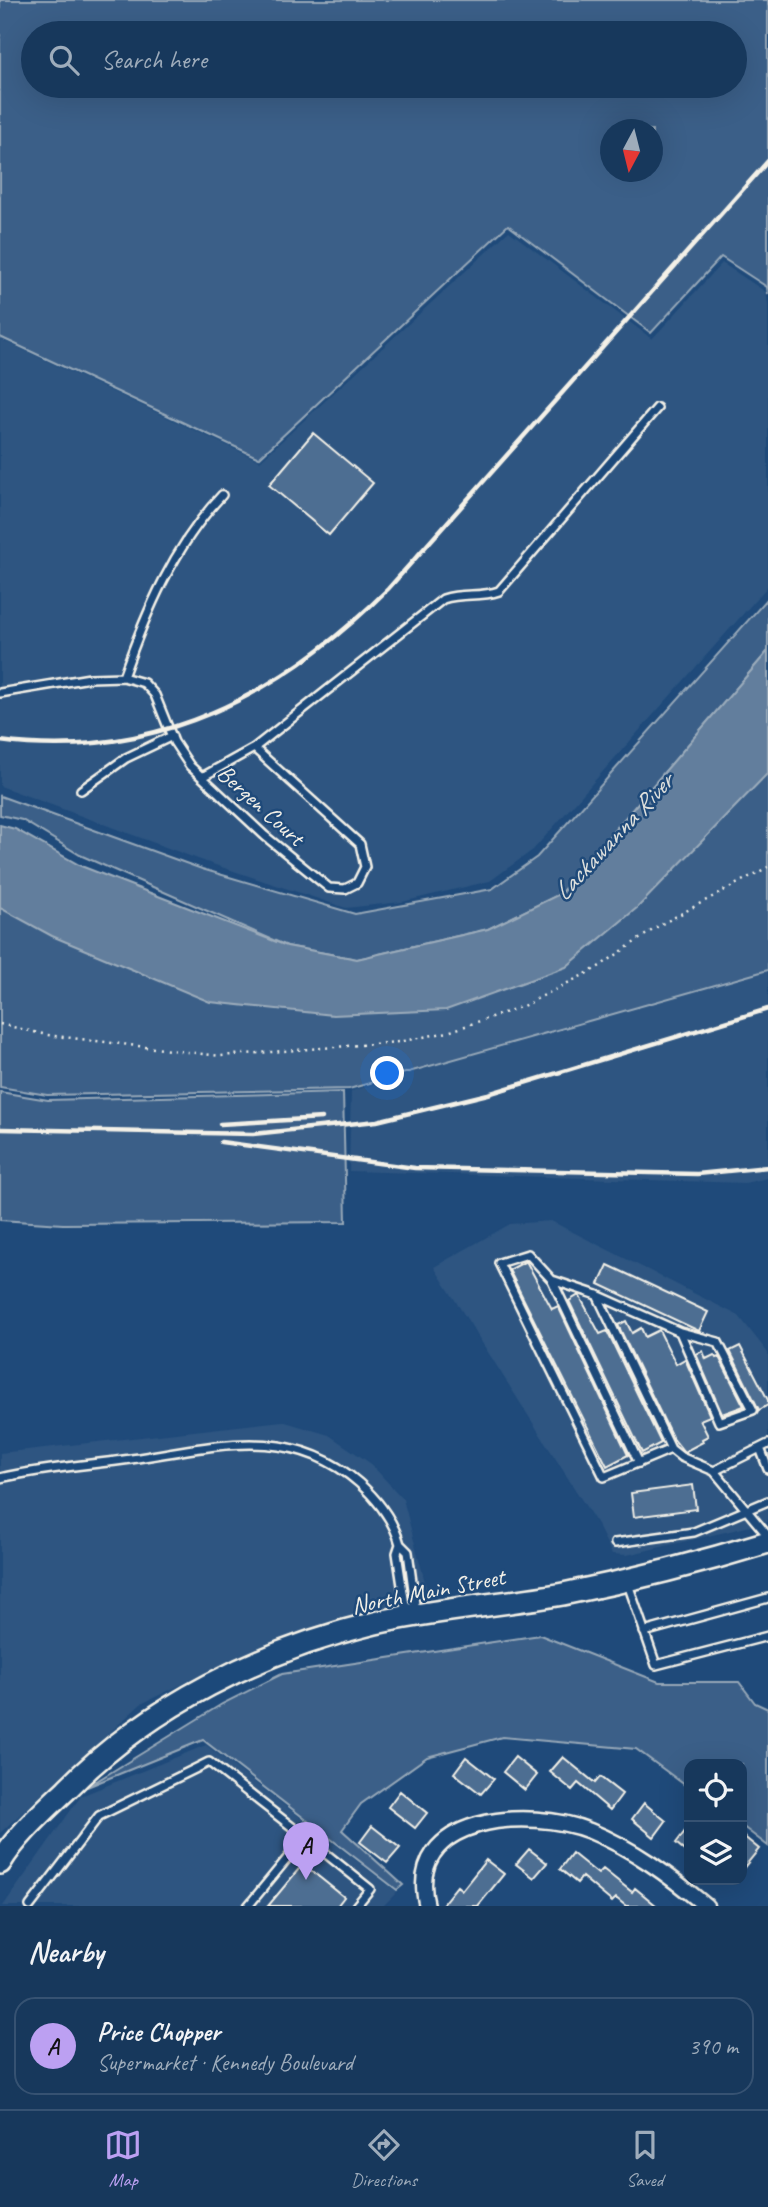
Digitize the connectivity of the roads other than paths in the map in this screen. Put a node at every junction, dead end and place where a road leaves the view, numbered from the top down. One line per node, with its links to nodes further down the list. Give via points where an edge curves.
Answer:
1 (657, 408): 6 (lane, via 499,591 480,598 463,592 443,599)
2 (222, 495): 3 (lane, via 172,564)
3 (123, 677): 4 (lane, Bergen Court); 5 (lane, Bergen Court, via 144,683 155,695)
4 (0, 693)
5 (172, 736): 7 (lane, Bergen Court); 8 (lane, via 136,752)
6 (254, 748): 7 (lane); 7 (lane, Bergen Court, via 360,844 365,867 357,883 345,889 329,888)
7 (202, 777)
8 (81, 790)
9 (552, 1280): 10 (lane); 14 (lane); 14 (lane, via 528,1254 499,1263 604,1477)
10 (597, 1295): 11 (lane); 13 (lane)
11 (680, 1332): 11 (lane, via 718,1342 753,1410 719,1422)
12 (764, 1446): 15 (lane); 16 (lane)
13 (671, 1450): 14 (lane); 16 (lane)
14 (639, 1463)
15 (768, 1469)
16 (714, 1471): 19 (lane)
17 (0, 1478): 25 (lane, via 231,1445 282,1445 319,1455 340,1467 382,1507 400,1544 397,1553 405,1605)
18 (768, 1501): 19 (lane)
19 (747, 1509): 20 (lane); 22 (lane, via 694,1532)
20 (768, 1536)
21 (768, 1542): 23 (main road, North Main Street)
22 (615, 1543)
23 (626, 1580): 25 (main road, North Main Street); 26 (lane)
24 (768, 1598): 26 (lane)
25 (411, 1614): 29 (main road, North Main Street, via 255,1661 179,1703 95,1760)
26 (644, 1632): 27 (lane, via 656,1665)
27 (768, 1636)
28 (305, 1837): 31 (lane, via 209,1762 99,1816); 32 (lane); 33 (lane, via 370,1889)
29 (8, 1844): 30 (main road, North Main Street)
30 (0, 1863)
31 (30, 1906)
32 (248, 1906)
33 (356, 1906)
34 (427, 1906): 35 (street, via 425,1864 437,1845 471,1828 519,1820 588,1830 664,1871)
35 (706, 1906)

